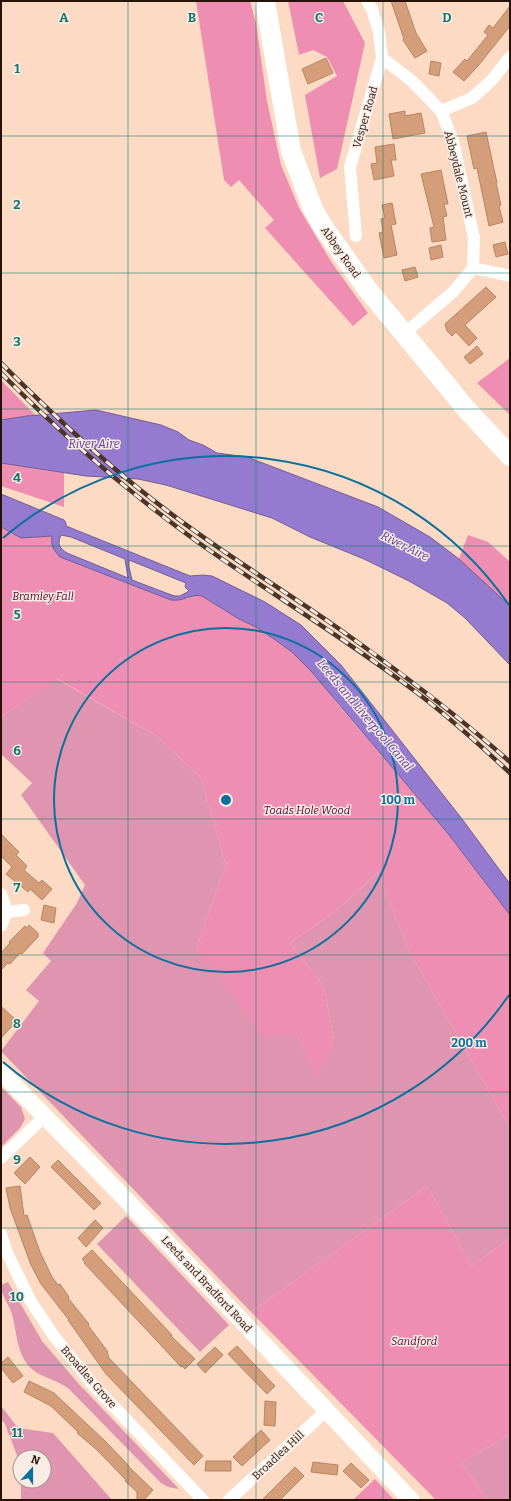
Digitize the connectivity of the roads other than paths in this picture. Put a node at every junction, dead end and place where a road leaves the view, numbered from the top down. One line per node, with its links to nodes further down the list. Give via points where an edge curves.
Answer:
1 (265, 1): 9 (main road, Abbey Road, via 291,151 313,209 343,256)
2 (367, 1): 4 (street, Vesper Road, via 379,32)
3 (510, 57): 5 (street, via 492,80 472,98)
4 (382, 58): 5 (street, Abbeydale Mount, via 412,81); 6 (street, Vesper Road, via 350,167)
5 (441, 112): 7 (street, Abbeydale Mount, via 453,141 474,238)
6 (356, 236)
7 (473, 268): 8 (street); 9 (street, via 454,291)
8 (510, 276)
9 (404, 334): 10 (main road, Abbey Road, via 468,411)
10 (510, 456)
11 (1, 894): 13 (street)
12 (24, 910): 13 (street)
13 (7, 912): 14 (street)
14 (1, 926)
15 (1, 1072): 16 (main road, Leeds and Bradford Road)
16 (45, 1116): 17 (street); 19 (main road, Leeds and Bradford Road)
17 (1, 1158)
18 (1, 1234): 20 (street, Broadlea Grove, via 30,1300 53,1335 93,1385)
19 (326, 1411): 21 (street, Broadlea Hill); 22 (main road, Leeds and Bradford Road)
20 (203, 1500)
21 (229, 1500)
22 (411, 1500)

